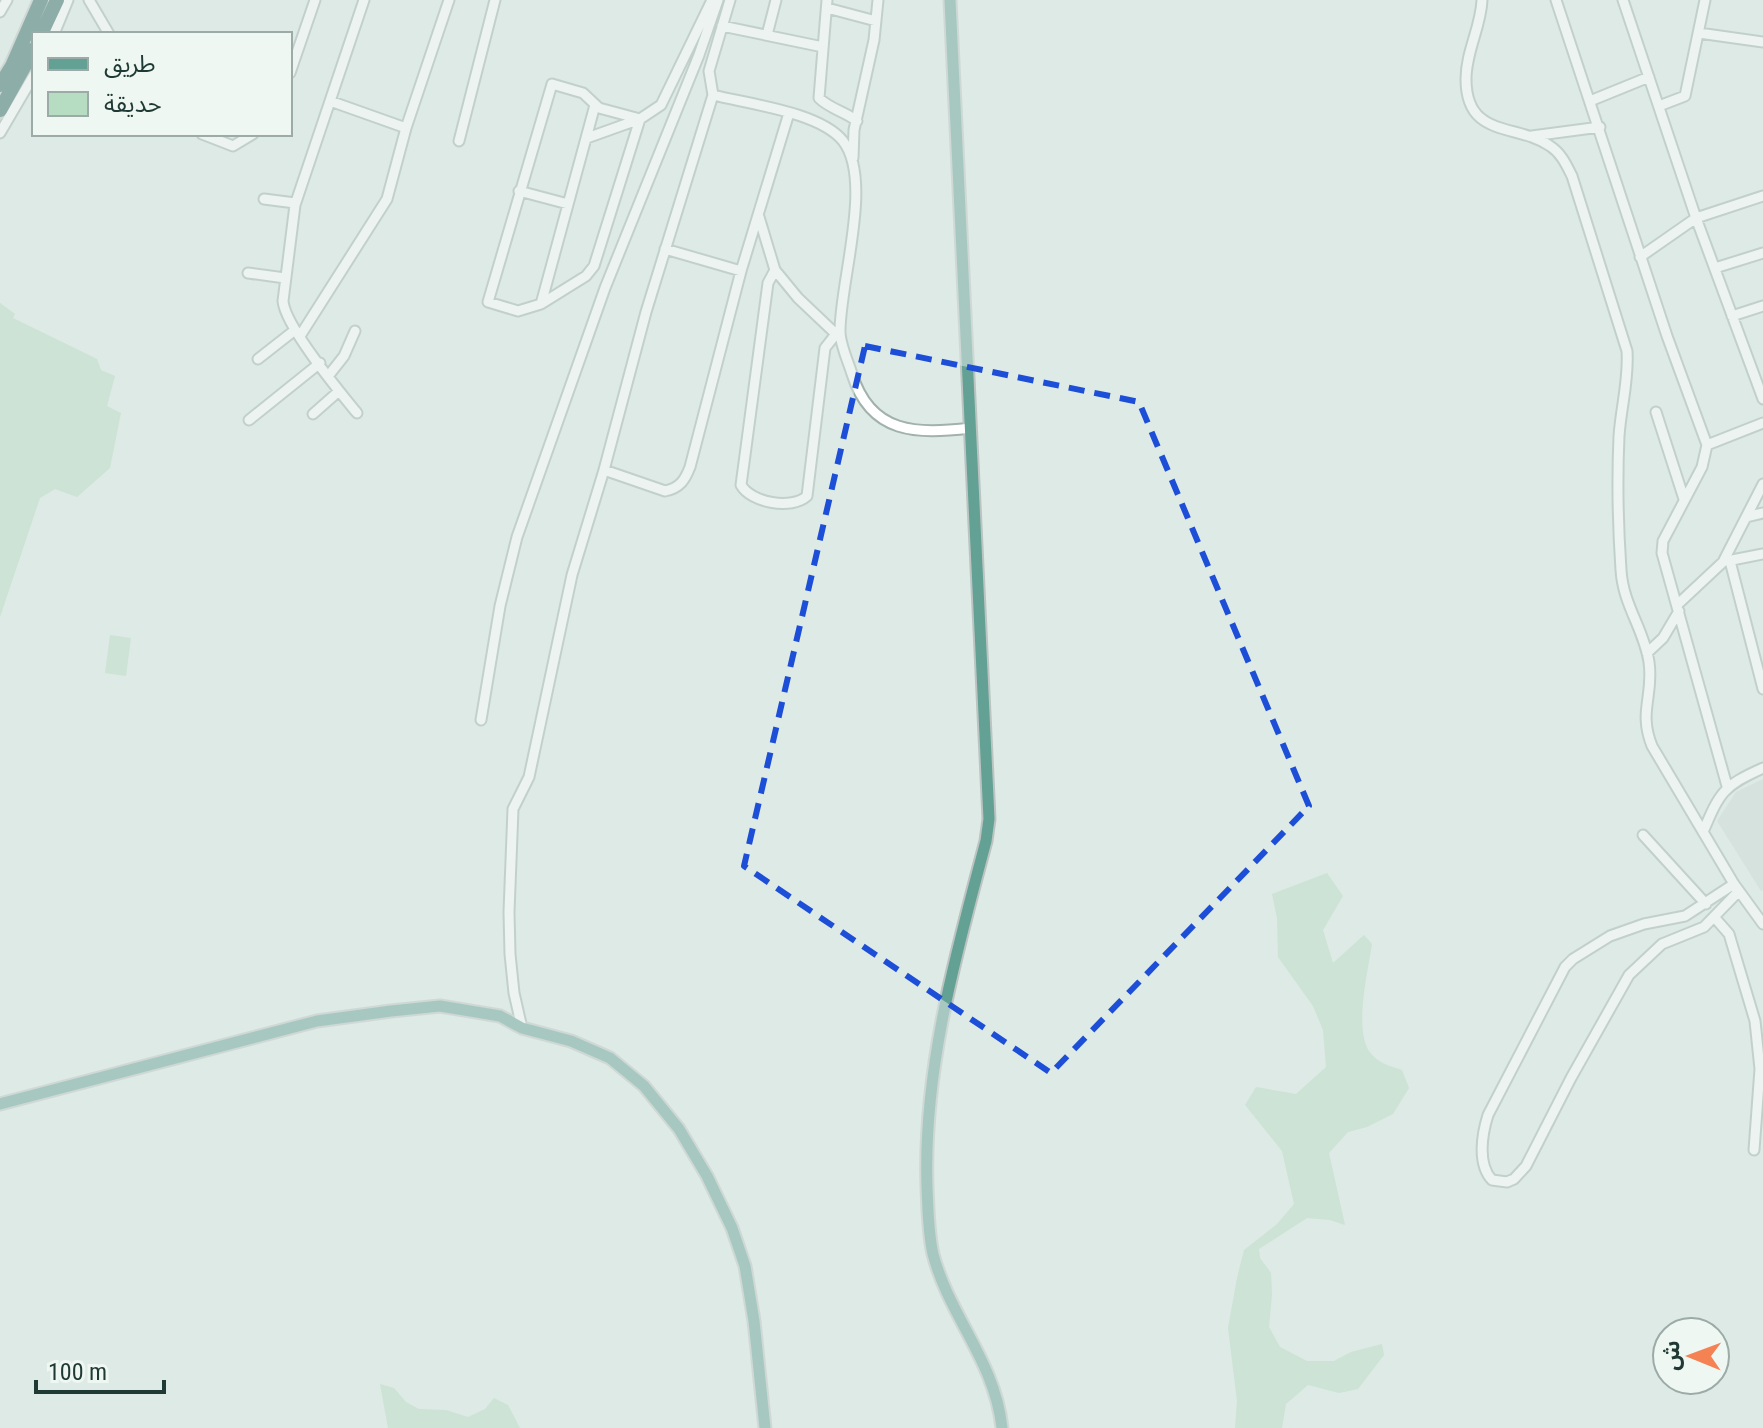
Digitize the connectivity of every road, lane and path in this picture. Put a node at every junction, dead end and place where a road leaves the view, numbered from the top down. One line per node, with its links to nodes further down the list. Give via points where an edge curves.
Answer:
1 (7, 0): 20 (street)
2 (41, 0): 34 (highway)
3 (57, 0): 23 (highway)
4 (68, 0): 24 (street)
5 (89, 0): 25 (street)
6 (315, 0): 31 (street)
7 (364, 0): 36 (street)
8 (449, 0): 45 (street)
9 (495, 0): 51 (street)
10 (715, 0): 42 (street, via 661,105); 98 (street, via 699,55 605,288 517,537)
11 (730, 0): 22 (street)
12 (776, 0): 27 (street)
13 (878, 0): 21 (street)
14 (950, 0): 86 (main road)
15 (1482, 0): 49 (street, via 1468,59 1468,96 1486,123)
16 (1556, 0): 37 (street)
17 (1623, 0): 32 (street)
18 (1705, 0): 26 (street)
19 (827, 4): 21 (street); 29 (street)
20 (0, 12)
21 (876, 21): 43 (street)
22 (722, 26): 27 (street); 35 (street, via 709,71)
23 (42, 32)
24 (55, 32)
25 (108, 32)
26 (1699, 33): 28 (street); 39 (street, via 1685,96)
27 (767, 35): 29 (street)
28 (1763, 42)
29 (823, 47): 43 (street, via 819,98)
30 (32, 53): 40 (highway)
31 (292, 67)
32 (1649, 77): 37 (street); 39 (street)
33 (32, 78): 46 (street)
34 (0, 85)
35 (713, 95): 41 (street); 60 (street)
36 (330, 101): 45 (street); 56 (street)
37 (1590, 101): 44 (street)
38 (595, 105): 42 (street); 50 (street); 53 (street, via 583,93 552,84)
39 (1659, 106): 59 (street)
40 (0, 110)
41 (789, 113): 52 (street, via 832,131 843,140); 58 (street)
42 (640, 119): 50 (street); 68 (street, via 594,266)
43 (857, 121): 52 (street)
44 (1600, 127): 49 (street); 62 (street)
45 (406, 128): 72 (street, via 382,208)
46 (0, 133)
47 (206, 136): 48 (street, via 233,146)
48 (250, 136)
49 (1530, 136): 96 (street, via 1561,156 1572,176 1627,351 1619,444 1621,568 1627,604)
50 (587, 138): 57 (street)
51 (459, 141)
52 (853, 163): 73 (street, via 855,198)
53 (519, 191): 57 (street); 68 (street, via 488,302 518,311)
54 (1763, 196): 59 (street)
55 (264, 199): 56 (street)
56 (295, 203): 67 (street)
57 (568, 204): 68 (street)
58 (759, 217): 64 (street); 65 (street)
59 (1696, 218): 62 (street); 63 (street)
60 (665, 249): 65 (street); 88 (street)
61 (1763, 253): 63 (street)
62 (1640, 257): 87 (street)
63 (1715, 268): 70 (street)
64 (775, 270): 73 (street); 73 (street, via 768,283 745,454 745,494 793,503 807,496 825,348)
65 (741, 271): 88 (street, via 685,480 665,491)
66 (248, 273): 67 (street)
67 (285, 278): 72 (street, via 283,309)
68 (541, 304)
69 (1763, 306): 70 (street)
70 (1732, 316): 77 (street)
71 (355, 331): 78 (street)
72 (298, 333): 74 (street); 76 (street)
73 (838, 336): 86 (street, via 861,396 879,417 920,431)
74 (258, 359)
75 (1763, 359): 77 (street)
76 (320, 363): 78 (street); 84 (street)
77 (1750, 363): 80 (street)
78 (329, 375): 79 (street)
79 (339, 391): 82 (street); 83 (street)
80 (1763, 399)
81 (1656, 412): 90 (street)
82 (357, 413)
83 (313, 414)
84 (249, 420)
85 (1763, 423): 87 (street)
86 (971, 428): 111 (main road, via 989,819 945,1001 925,1143 933,1251 942,1283 986,1364)
87 (1707, 445): 90 (street, via 1702,467)
88 (604, 470): 107 (street, via 568,589 529,777 513,809 510,954)
89 (1763, 484): 92 (street)
90 (1684, 499): 95 (street, via 1662,546)
91 (1763, 513): 92 (street)
92 (1746, 517): 94 (street)
93 (1763, 554): 94 (street)
94 (1726, 561): 95 (street); 97 (street)
95 (1678, 608): 96 (street, via 1663,638); 100 (street)
96 (1647, 653): 101 (street, via 1645,729)
97 (1763, 689)
98 (481, 720)
99 (1763, 768): 100 (street)
100 (1727, 786): 101 (street)
101 (1703, 832): 103 (street)
102 (1643, 835): 104 (street)
103 (1736, 888): 104 (street); 105 (street); 106 (street)
104 (1706, 904): 105 (street, via 1685,916 1610,936 1565,967 1488,1115 1483,1160 1492,1180 1507,1182 1526,1166 1629,975 1662,944)
105 (1715, 918): 109 (street, via 1729,934 1755,1021 1760,1069)
106 (1763, 924)
107 (522, 1028): 108 (main road, via 500,1016 440,1006 317,1021); 110 (main road, via 610,1058 644,1086 679,1129 732,1228 745,1266)
108 (0, 1104)
109 (1754, 1150)
110 (765, 1428)
111 (1002, 1428)

